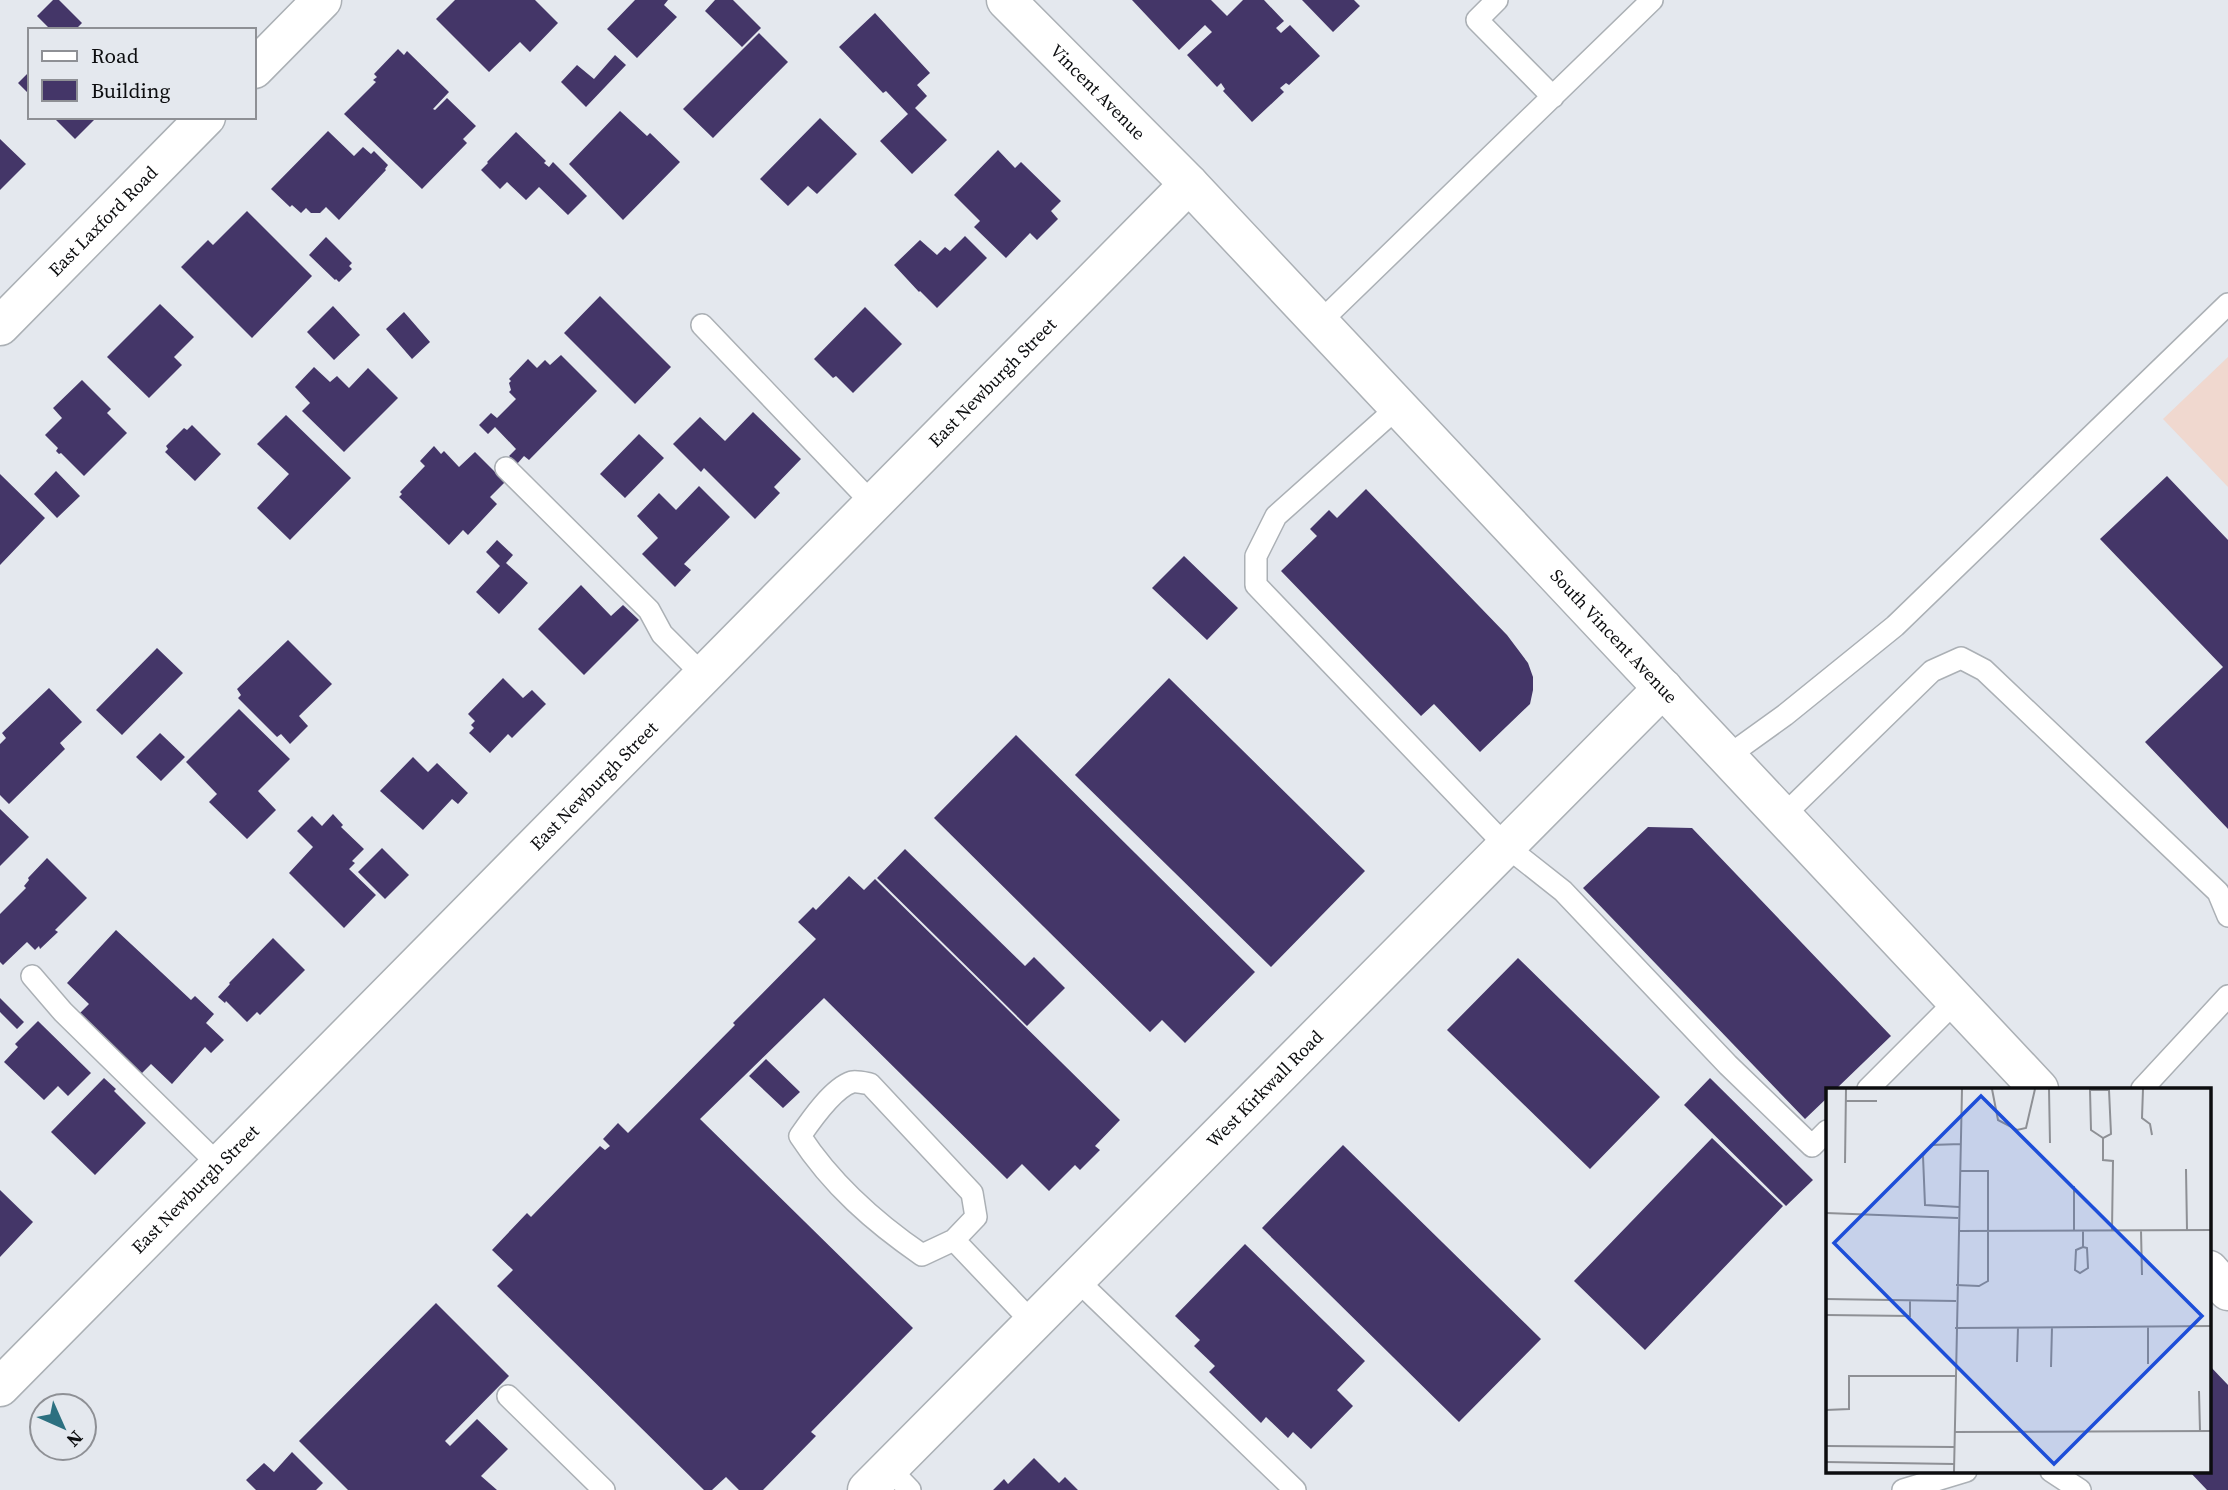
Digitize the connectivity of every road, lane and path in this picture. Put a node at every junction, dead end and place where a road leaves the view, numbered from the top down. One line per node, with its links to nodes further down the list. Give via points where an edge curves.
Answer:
1 (322, 0): 5 (street)
2 (1006, 0): 8 (street, Vincent Avenue)
3 (1497, 0): 6 (lane, via 1477,20)
4 (1652, 0): 6 (lane)
5 (256, 67)
6 (1553, 97): 10 (lane)
7 (204, 119): 12 (street, East Laxford Road)
8 (1189, 184): 10 (street, South Vincent Avenue); 15 (street, East Newburgh Street)
9 (2228, 304): 18 (lane, via 1895,626)
10 (1319, 323): 13 (street, South Vincent Avenue)
11 (702, 325): 15 (lane)
12 (0, 326)
13 (1398, 407): 17 (street, South Vincent Avenue); 20 (lane, via 1276,516 1256,556 1256,585)
14 (506, 468): 16 (lane, via 649,610 662,634)
15 (873, 504): 16 (street, East Newburgh Street)
16 (702, 675): 29 (street, East Newburgh Street)
17 (1663, 688): 18 (street, South Vincent Avenue); 20 (street, West Kirkwall Road)
18 (1728, 756): 19 (street, South Vincent Avenue)
19 (1783, 816): 21 (lane, via 1932,671 1961,658 1984,670 2218,892); 24 (street, South Vincent Avenue)
20 (1506, 846): 28 (lane, via 1568,896 1728,1065 1812,1146); 32 (street, West Kirkwall Road)
21 (2228, 916)
22 (32, 976): 29 (lane)
23 (2228, 996): 27 (lane)
24 (1956, 1001): 25 (lane); 26 (street, South Vincent Avenue)
25 (1869, 1088)
26 (2038, 1088)
27 (2143, 1088)
28 (1826, 1131)
29 (219, 1165): 35 (street, East Newburgh Street)
30 (954, 1240): 30 (lane, via 976,1217 972,1193 870,1084 853,1082 835,1094 800,1136 815,1159 886,1230 922,1255); 34 (lane)
31 (2210, 1271): 33 (street)
32 (1076, 1279): 34 (street, West Kirkwall Road); 41 (lane)
33 (2228, 1291)
34 (1033, 1323): 39 (street, West Kirkwall Road)
35 (0, 1387)
36 (508, 1396): 40 (lane)
37 (1963, 1472): 42 (lane)
38 (2053, 1472): 43 (lane)
39 (889, 1483)
40 (604, 1490)
41 (1295, 1490)
42 (1903, 1490)
43 (2080, 1490)

